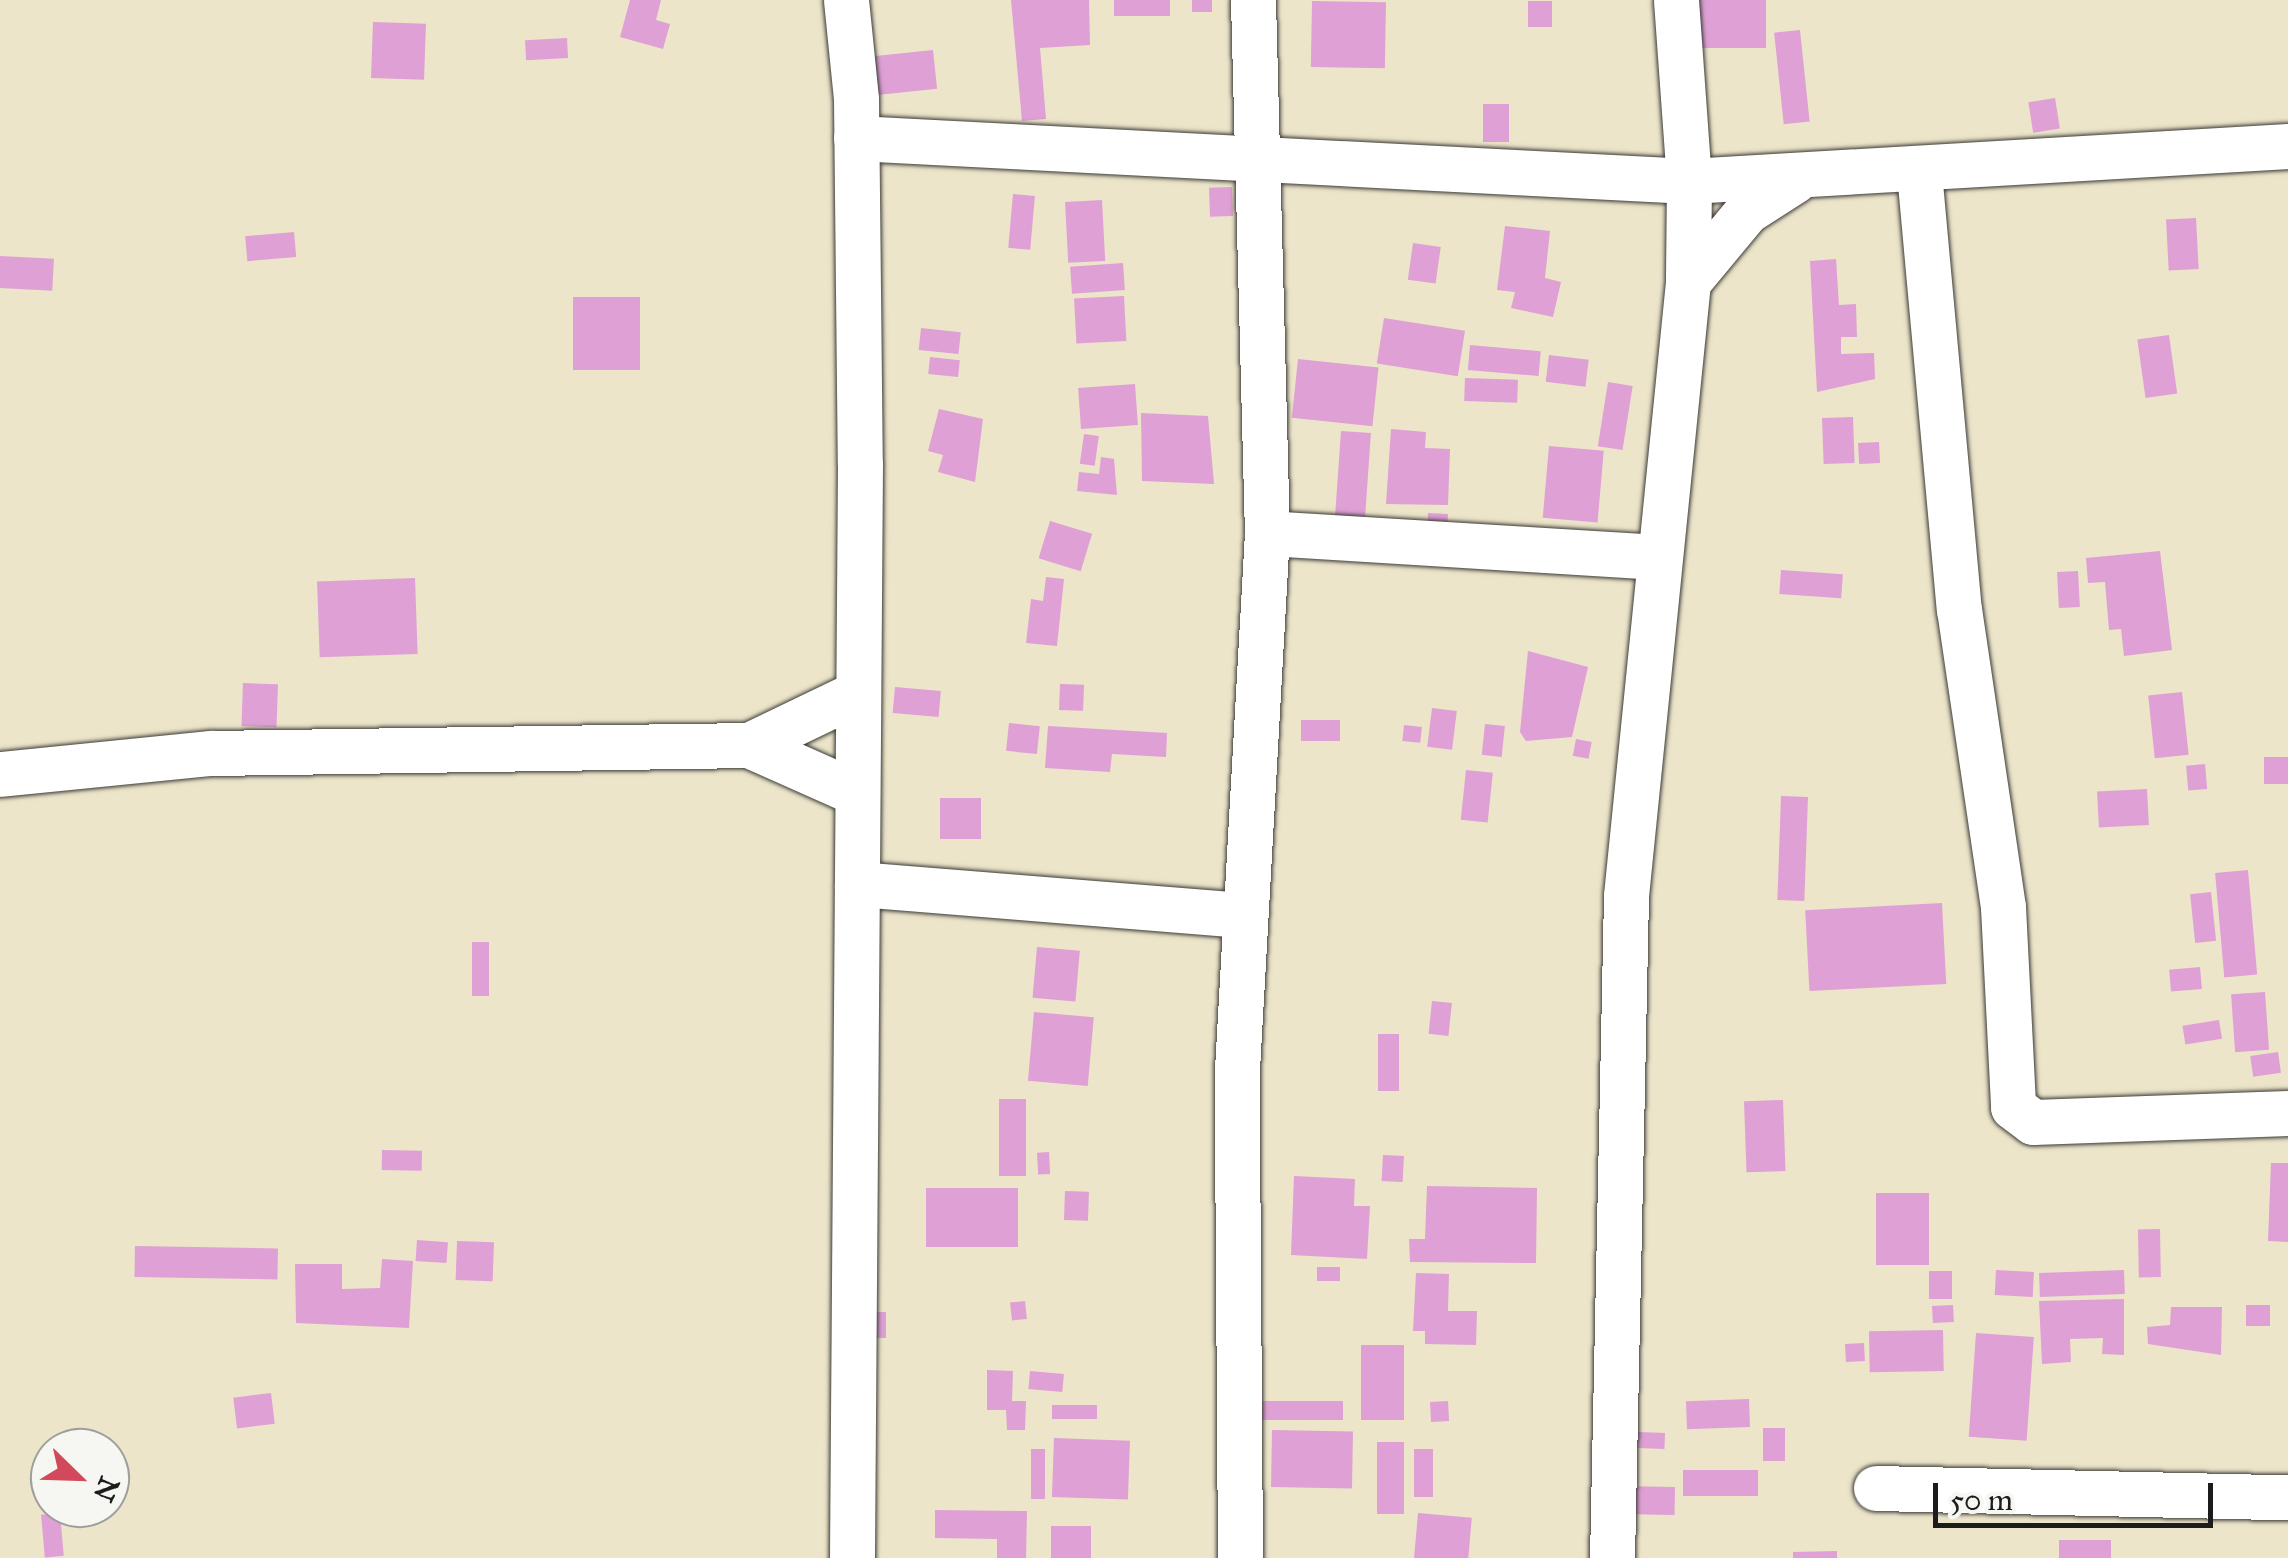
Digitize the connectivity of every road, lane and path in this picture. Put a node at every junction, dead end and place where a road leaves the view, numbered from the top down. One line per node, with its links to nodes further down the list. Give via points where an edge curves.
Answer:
1 (846, 0): 4 (street)
2 (1253, 0): 6 (street)
3 (1676, 0): 8 (street)
4 (856, 138): 6 (street); 13 (street)
5 (2288, 146): 7 (street)
6 (1258, 153): 8 (street); 11 (street)
7 (1919, 172): 9 (street); 19 (street, via 1958,609 2003,907 2013,1106 2033,1122 2103,1112)
8 (1688, 181): 9 (street); 10 (street)
9 (1794, 181): 10 (street, via 1747,211)
10 (1688, 282): 12 (street)
11 (1267, 534): 12 (street); 18 (street)
12 (1656, 557): 24 (street, via 1626,896)
13 (858, 693): 14 (street); 16 (street)
14 (749, 745): 15 (street, via 210,753); 16 (street)
15 (0, 774)
16 (858, 793): 17 (street)
17 (857, 884): 18 (street); 22 (street)
18 (1245, 915): 23 (street)
19 (2288, 1113)
20 (1876, 1488): 21 (street)
21 (2288, 1497)
22 (852, 1558)
23 (1240, 1558)
24 (1612, 1558)

